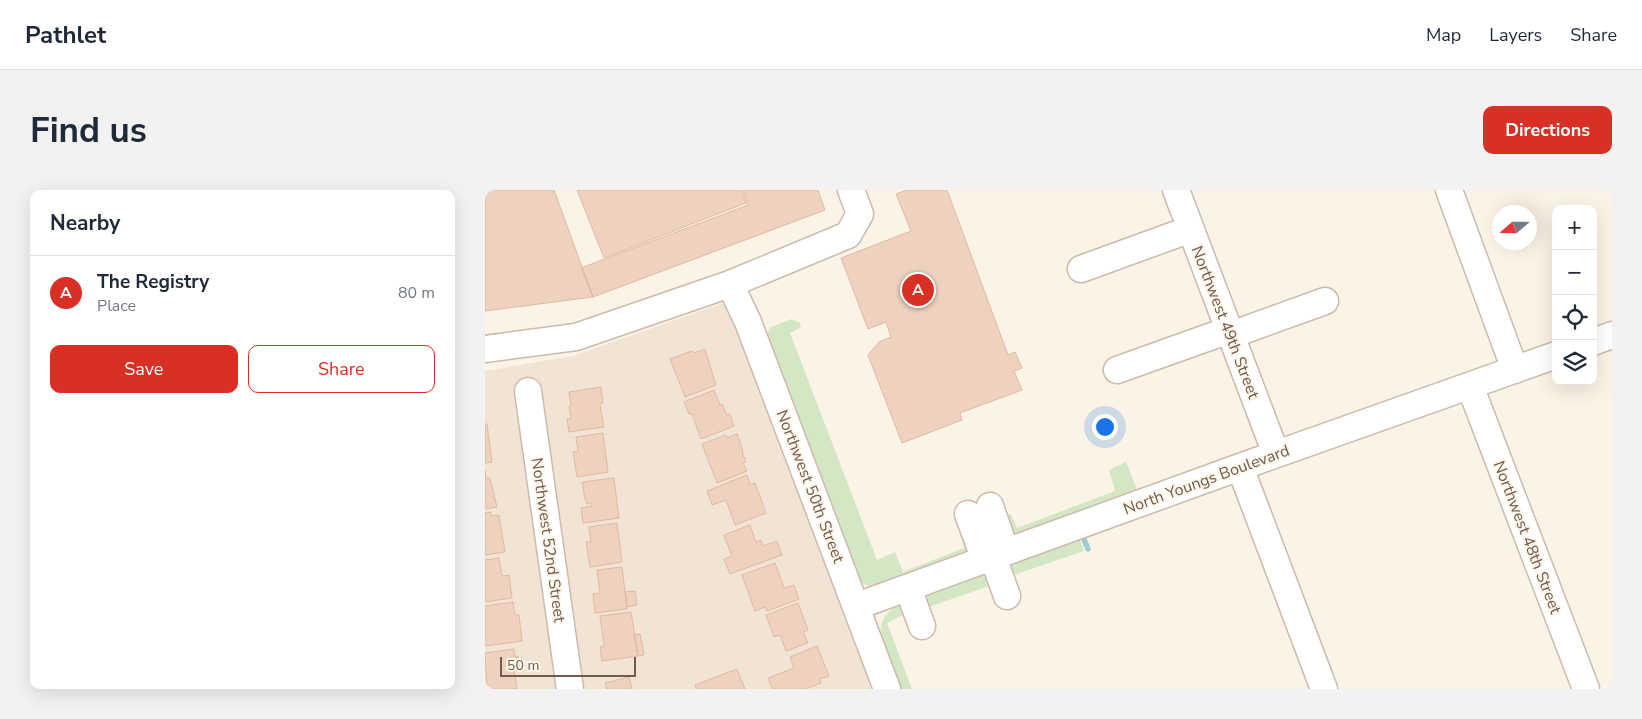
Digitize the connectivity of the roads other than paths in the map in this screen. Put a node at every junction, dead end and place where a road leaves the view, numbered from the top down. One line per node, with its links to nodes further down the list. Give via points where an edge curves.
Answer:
1 (851, 190): 6 (street, via 860,214 848,235)
2 (1176, 190): 4 (street, Northwest 49th Street)
3 (1449, 190): 14 (street)
4 (1191, 229): 5 (street); 8 (street, Northwest 49th Street)
5 (1081, 269)
6 (730, 284): 11 (street, via 575,337); 23 (street, Northwest 50th Street, via 748,322)
7 (1325, 301): 8 (street)
8 (1230, 332): 13 (street); 17 (street, Northwest 49th Street)
9 (1612, 335): 10 (street)
10 (1597, 341)
11 (485, 349)
12 (1552, 356): 14 (street, North Youngs Boulevard)
13 (1117, 370)
14 (1515, 370): 15 (street, North Youngs Boulevard)
15 (1470, 386): 17 (street, North Youngs Boulevard); 28 (street, Northwest 48th Street)
16 (528, 392): 25 (street, Northwest 52nd Street)
17 (1276, 454): 18 (street, North Youngs Boulevard)
18 (1240, 467): 20 (street, North Youngs Boulevard); 27 (street)
19 (979, 510): 20 (street)
20 (995, 556): 21 (street, North Youngs Boulevard); 22 (street)
21 (908, 588): 23 (street, North Youngs Boulevard); 24 (street)
22 (1007, 596)
23 (857, 606): 26 (street, Northwest 50th Street)
24 (922, 626)
25 (571, 689)
26 (887, 689)
27 (1324, 689)
28 (1586, 689)

